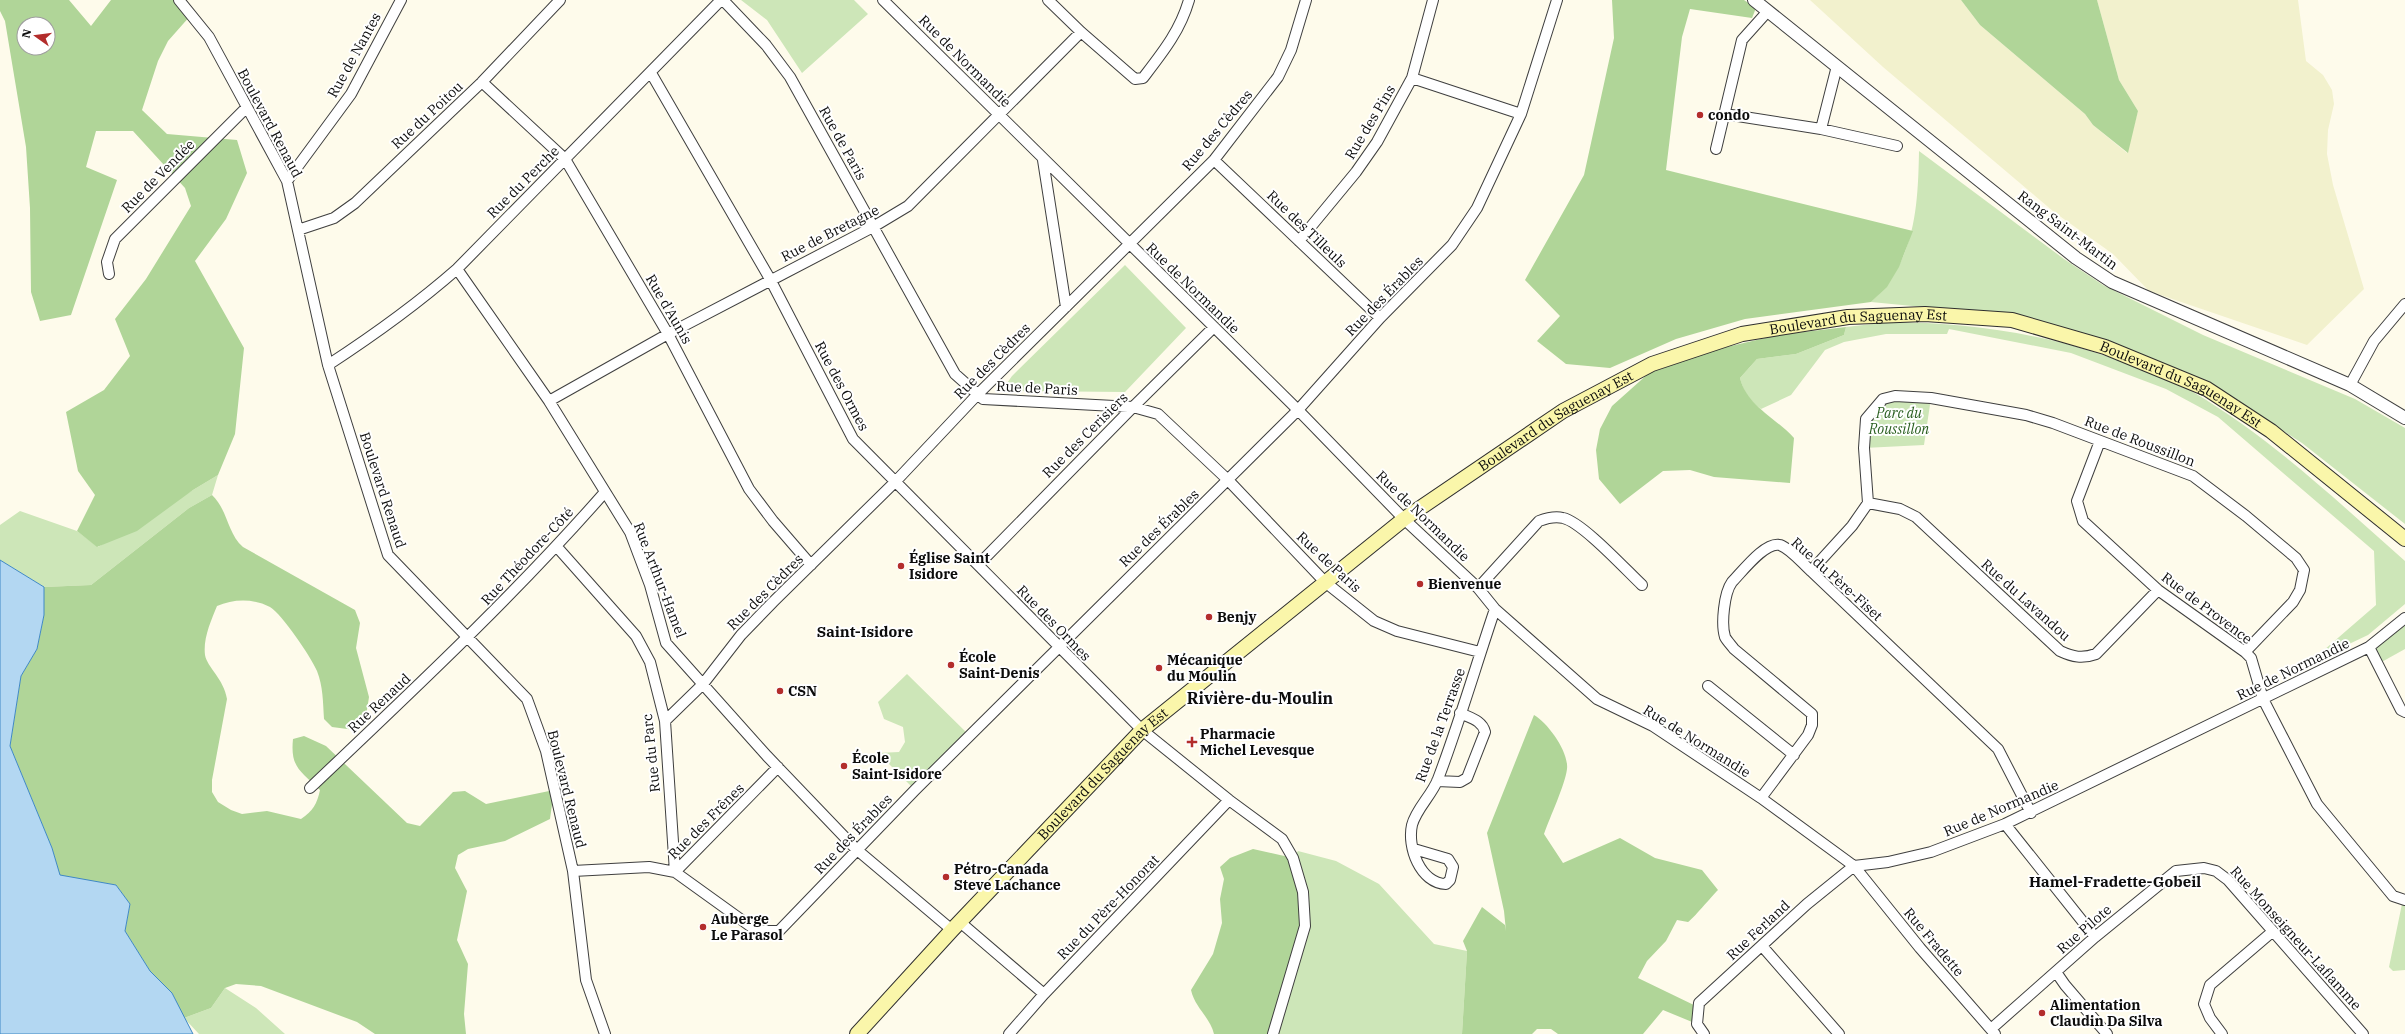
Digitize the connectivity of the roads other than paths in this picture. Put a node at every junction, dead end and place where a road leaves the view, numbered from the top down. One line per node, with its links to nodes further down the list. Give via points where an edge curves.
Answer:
1 (179, 0): 18 (street, Boulevard Renaud, via 209,37)
2 (401, 0): 28 (street, Rue de Nantes, via 351,94)
3 (560, 0): 17 (street, Rue du Poitou)
4 (722, 0): 15 (street, Rue du Perche); 29 (street, Rue de Paris, via 766,45 790,78)
5 (883, 0): 21 (street, Rue de Normandie)
6 (1048, 0): 13 (street)
7 (1188, 0): 13 (street, via 1182,22 1143,78 1135,79)
8 (1306, 0): 27 (street, Rue des Cèdres, via 1291,50 1278,77)
9 (1432, 0): 16 (street, Rue des Pins)
10 (1557, 0): 19 (street, Rue des Érables)
11 (1754, 0): 12 (street, Rang Saint-Martin)
12 (1768, 11): 14 (street, Rang Saint-Martin); 20 (street, via 1742,40)
13 (1081, 32): 21 (street, Rue de Bretagne)
14 (1837, 66): 22 (street); 42 (street, Rang Saint-Martin, via 2076,258 2112,282)
15 (652, 72): 25 (street, Rue du Perche); 35 (street, Rue des Ormes)
16 (1412, 78): 19 (street); 31 (street, Rue des Pins, via 1377,142 1356,172)
17 (482, 82): 25 (street, Rue d'Aunis); 30 (street, Rue du Poitou, via 355,203 334,218)
18 (246, 108): 28 (street, Boulevard Renaud); 34 (street, Rue de Vendée, via 115,240 107,262)
19 (1521, 114): 38 (street, Rue des Érables, via 1477,208 1452,245)
20 (1726, 114): 22 (street); 24 (street)
21 (1000, 115): 26 (street, Rue de Normandie); 29 (street, Rue de Bretagne, via 908,206)
22 (1822, 129): 23 (street)
23 (1897, 146)
24 (1716, 149)
25 (565, 159): 33 (street, Rue du Perche); 40 (street, Rue d'Aunis)
26 (1043, 160): 32 (street, Rue de Normandie); 37 (street)
27 (1214, 160): 31 (street, Rue des Tilleuls); 32 (street, Rue des Cèdres)
28 (287, 181): 30 (street, Boulevard Renaud)
29 (873, 227): 35 (street, Rue de Bretagne); 43 (street, Rue de Paris, via 955,374)
30 (298, 230): 41 (street, Boulevard Renaud)
31 (1299, 241): 38 (street, Rue des Tilleuls)
32 (1129, 245): 37 (street, Rue des Cèdres); 39 (street, Rue de Normandie)
33 (457, 269): 41 (street, Rue du Perche, via 419,303); 44 (street, Rue Arthur-Hamel)
34 (109, 274)
35 (770, 280): 40 (street, Rue de Bretagne); 50 (street, Rue des Ormes, via 853,439)
36 (2405, 304): 42 (street, via 2374,341)
37 (1066, 307): 43 (street, Rue des Cèdres)
38 (1380, 318): 46 (street, Rue des Érables)
39 (1214, 328): 45 (street, Rue des Cerisiers); 46 (street, Rue de Normandie)
40 (668, 334): 44 (street, Rue de Bretagne); 57 (street, Rue d'Aunis, via 749,490)
41 (328, 365): 65 (street, Boulevard Renaud, via 388,555)
42 (2350, 385): 47 (street, Rang Saint-Martin)
43 (977, 395): 45 (street, Rue de Paris, via 983,399); 50 (street, Rue des Cèdres)
44 (549, 401): 51 (street, Rue Arthur-Hamel)
45 (1133, 407): 49 (street, Rue de Paris, via 1158,414); 56 (street, Rue des Cerisiers)
46 (1298, 410): 49 (street, Rue des Érables); 53 (street, Rue de Normandie)
47 (2405, 418)
48 (2100, 441): 52 (street, Rue de Roussillon, via 2026,415 1931,398 1895,396 1883,399 1866,419 1864,448); 62 (street, Rue de Provence, via 2077,501 2083,521); 69 (street, Rue de Roussillon, via 2193,476 2296,558 2304,570 2300,590 2293,602)
49 (1228, 480): 59 (street, Rue de Paris); 66 (street, Rue des Érables)
50 (896, 481): 56 (street, Rue des Ormes); 57 (street, Rue des Cèdres)
51 (605, 492): 55 (street, Rue Théodore-Côté); 70 (street, Rue Arthur-Hamel, via 630,532 650,585 666,643)
52 (1868, 503): 58 (street, via 1852,526); 62 (street, Rue du Lavandou, via 1900,509 1916,517 2060,651 2070,656 2084,659 2096,654)
53 (1404, 519): 54 (main road, Boulevard du Saguenay Est, via 1563,411 1652,364 1742,334 1848,317 1926,314 2012,320 2106,347 2207,389 2271,431); 59 (main road, Boulevard du Saguenay Est); 61 (street, Rue de Normandie)
54 (2405, 539)
55 (557, 546): 65 (street, Rue Théodore-Côté); 75 (street, Rue du Parc, via 636,636 650,662)
56 (978, 564): 66 (street, Rue des Ormes)
57 (812, 565): 70 (street, Rue des Cèdres, via 741,635)
58 (1811, 571): 77 (street, Rue du Père-Fiset, via 1786,549 1778,545 1767,547 1728,588 1724,603 1725,637 1734,650 1812,714 1812,725 1808,735); 83 (street, Rue du Père-Fiset, via 1998,749)
59 (1325, 582): 68 (street, Rue de Paris, via 1374,621 1397,631); 76 (main road, Boulevard du Saguenay Est)
60 (1642, 585): 61 (street, via 1578,525 1564,518 1550,517 1539,521)
61 (1478, 588): 63 (street, Rue de Normandie)
62 (2158, 590): 69 (street, Rue de Provence)
63 (1495, 609): 68 (street, Rue de la Terrasse); 81 (street, Rue de Normandie, via 1597,699 1653,726)
64 (2405, 618): 67 (street, Rue de Normandie)
65 (468, 638): 80 (street, Rue Renaud); 89 (street, Boulevard Renaud, via 527,700 546,752)
66 (1058, 647): 76 (street, Rue des Ormes); 85 (street, Rue des Érables)
67 (2369, 647): 72 (street, Rue de Normandie); 73 (street)
68 (1480, 652): 74 (street, Rue de la Terrasse)
69 (2245, 652): 72 (street, Rue de Provence, via 2251,658)
70 (703, 684): 75 (street, Rue des Cèdres); 78 (street, Rue Arthur-Hamel)
71 (1708, 686): 77 (street)
72 (2263, 699): 83 (street, Rue de Normandie); 91 (street, Rue de Provence, via 2317,804 2393,896)
73 (2405, 712)
74 (1460, 713): 79 (street, Rue de la Terrasse); 79 (street, via 1477,720 1485,732 1467,778 1460,782)
75 (664, 721): 90 (street, Rue du Parc)
76 (1142, 730): 82 (street, Rue des Ormes); 92 (main road, Boulevard du Saguenay Est)
77 (1794, 755): 81 (street, Rue du Père-Fiset)
78 (778, 767): 85 (street, Rue Arthur-Hamel); 90 (street, Rue des Frênes)
79 (1437, 781): 86 (street, Rue de la Terrasse, via 1412,825)
80 (310, 788)
81 (1761, 798): 87 (street, Rue de Normandie)
82 (1229, 800): 97 (street, Rue du Père-Honorat); 102 (street, Rue des Ormes, via 1282,839 1293,858 1303,892 1305,926)
83 (2031, 813): 84 (street, Rue de Normandie)
84 (2005, 824): 87 (street, Rue de Normandie, via 1931,852 1888,862); 94 (street)
85 (856, 849): 90 (street, Rue des Érables, via 779,931 757,931); 92 (street, Rue Arthur-Hamel)
86 (1414, 849)
87 (1854, 866): 95 (street, Rue Ferland, via 1807,904); 98 (street, Rue Fradette, via 1920,948)
88 (2204, 868): 93 (street, Rue Monseigneur-Laflamme, via 2216,871 2228,880); 94 (street, Rue Pilote, via 2176,871)
89 (573, 871): 90 (street, Rue des Frênes, via 649,867); 99 (street, Boulevard Renaud, via 586,980)
90 (675, 872)
91 (2405, 900)
92 (956, 926): 97 (street, Rue Arthur-Hamel); 100 (main road, Boulevard du Saguenay Est)
93 (2272, 932): 106 (street, via 2210,985 2204,1004 2210,1018); 107 (street, Rue Monseigneur-Laflamme)
94 (2095, 937): 96 (street, Rue Pilote)
95 (1762, 946): 103 (street, Rue Ferland, via 1699,1003 1697,1024); 104 (street)
96 (2056, 972): 98 (street, Rue Pilote); 105 (street)
97 (1044, 994): 101 (street, Rue du Père-Honorat)
98 (1993, 1032)
99 (605, 1034)
100 (857, 1034)
101 (1009, 1034)
102 (1273, 1034)
103 (1704, 1034)
104 (1839, 1034)
105 (2107, 1034)
106 (2222, 1034)
107 (2363, 1034)

